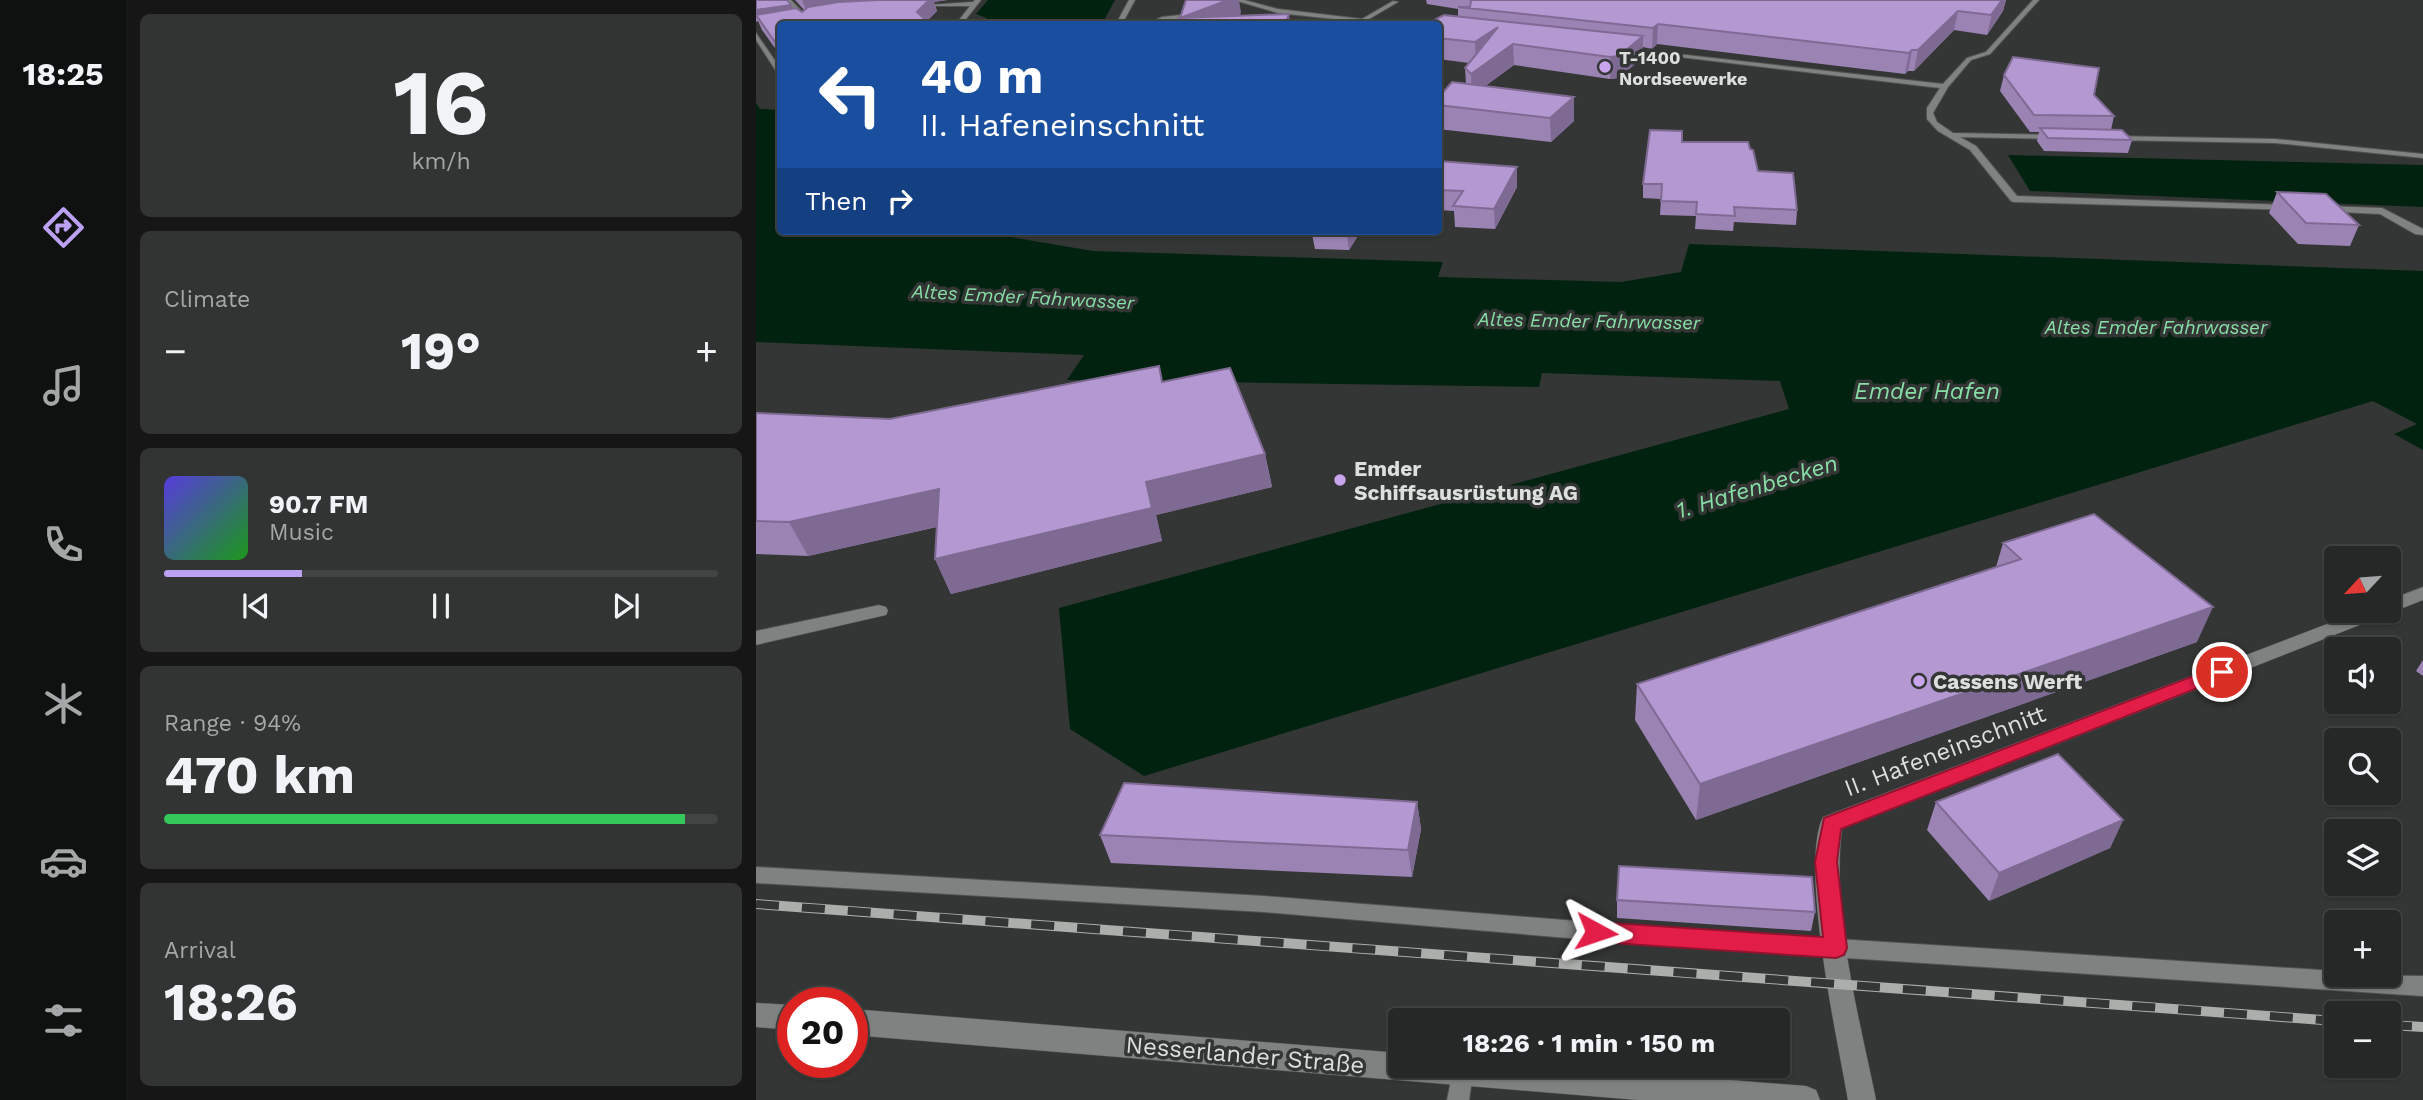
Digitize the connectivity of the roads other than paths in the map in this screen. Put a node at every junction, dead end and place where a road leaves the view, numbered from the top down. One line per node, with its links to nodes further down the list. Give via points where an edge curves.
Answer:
1 (788, 0): 13 (lane)
2 (1132, 0): 18 (lane)
3 (1237, 0): 8 (lane)
4 (2036, 0): 24 (lane, via 1988,53 1969,59)
5 (976, 2): 7 (lane); 17 (lane)
6 (1395, 2): 20 (lane)
7 (907, 6)
8 (1255, 6): 9 (lane); 10 (lane)
9 (1242, 9)
10 (1278, 11): 14 (lane); 20 (lane)
11 (1202, 15): 19 (lane)
12 (818, 16): 13 (lane)
13 (805, 18): 15 (lane); 16 (lane)
14 (1287, 18)
15 (794, 19)
16 (808, 21)
17 (961, 21)
18 (1121, 21)
19 (1157, 21)
20 (1362, 21)
21 (756, 35): 23 (lane)
22 (1619, 49): 24 (lane)
23 (777, 68)
24 (1945, 86): 25 (lane, via 1928,110 1929,119)
25 (1951, 135): 26 (lane); 29 (lane, via 1973,148 2014,199)
26 (2073, 137)
27 (2100, 138): 28 (lane, via 2275,141)
28 (2423, 156)
29 (2300, 208)
30 (2314, 209): 31 (lane, via 2382,211)
31 (2423, 232)
32 (2423, 593): 33 (street)
33 (2401, 602)
34 (879, 611): 36 (street)
35 (2347, 623): 38 (street, II. Hafeneinschnitt, via 1831,824 1826,862)
36 (756, 638)
37 (756, 875): 38 (lane, via 1264,904)
38 (1836, 948): 39 (lane); 48 (street, II. Hafeneinschnitt)
39 (2423, 986)
40 (756, 1015): 41 (street)
41 (777, 1017)
42 (868, 1023): 43 (street, Nesserlander Straße)
43 (1388, 1066)
44 (1461, 1078): 46 (lane)
45 (1536, 1078): 47 (street, Nesserlander Straße)
46 (1458, 1100)
47 (1806, 1100)
48 (1862, 1100)

